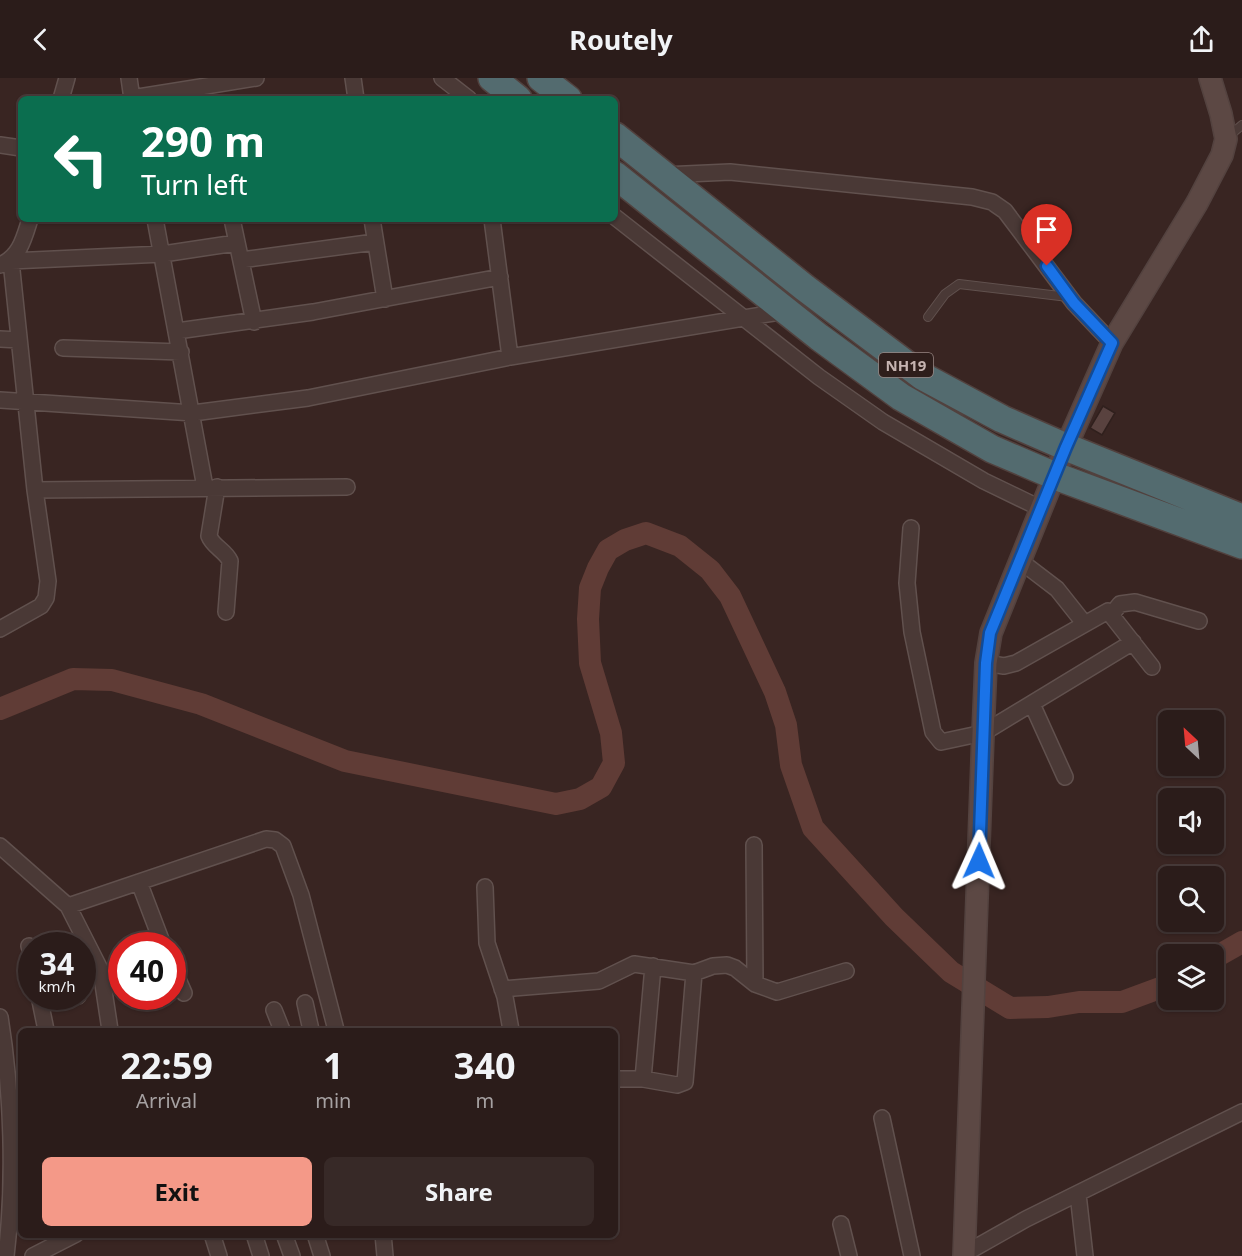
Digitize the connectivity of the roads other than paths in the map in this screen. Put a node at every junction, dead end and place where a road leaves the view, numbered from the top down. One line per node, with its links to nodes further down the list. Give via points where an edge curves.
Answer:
1 (67, 78): 9 (street)
2 (129, 78): 10 (street)
3 (256, 78): 11 (street)
4 (353, 78): 12 (street)
5 (442, 78): 13 (street)
6 (492, 78): 14 (highway)
7 (541, 78): 15 (highway)
8 (1210, 78): 18 (street)
9 (62, 96)
10 (132, 96)
11 (144, 96)
12 (356, 96)
13 (465, 96)
14 (514, 96)
15 (564, 96)
16 (1242, 126): 18 (lane)
17 (618, 138): 21 (highway, NH19)
18 (1226, 139): 44 (street, via 1197,203)
19 (0, 145): 20 (street)
20 (18, 148)
21 (664, 175): 35 (street, via 730,172 992,202 1005,211); 51 (highway, NH19, via 922,375 1002,419)
22 (618, 177): 37 (highway, NH19)
23 (618, 219): 38 (street)
24 (29, 222): 33 (street, via 19,250)
25 (156, 222): 31 (street)
26 (232, 222): 30 (street)
27 (372, 222): 29 (street)
28 (492, 222): 34 (street)
29 (375, 242): 32 (street); 36 (street)
30 (236, 243): 31 (street); 32 (street)
31 (163, 254): 33 (street); 41 (street)
32 (241, 260): 40 (street)
33 (5, 263): 43 (street)
34 (500, 277): 36 (street); 47 (street)
35 (1070, 297): 39 (lane, via 959,284 945,294); 44 (street)
36 (385, 299): 40 (street)
37 (786, 311): 38 (street); 52 (highway, NH19, via 901,397 992,448)
38 (744, 318): 47 (street); 56 (street, via 883,422 984,481)
39 (928, 318)
40 (254, 322): 41 (street)
41 (177, 331): 46 (street)
42 (0, 339): 43 (street)
43 (19, 340): 49 (street)
44 (1112, 343): 51 (street)
45 (63, 348): 46 (street)
46 (182, 352): 50 (street)
47 (510, 357): 50 (street, via 308,398)
48 (0, 400): 49 (street)
49 (25, 401): 50 (street); 55 (street)
50 (193, 413): 53 (street)
51 (1066, 447): 52 (street); 57 (highway, NH19)
52 (1055, 477): 56 (street); 59 (highway, NH19)
53 (211, 487): 54 (street); 55 (street); 61 (street, via 209,536 230,561)
54 (347, 487)
55 (35, 490): 64 (street, via 48,581 46,598 31,614)
56 (1042, 509): 60 (street)
57 (1242, 518)
58 (911, 528): 70 (street, via 907,583 911,622 933,732 941,742)
59 (1235, 544)
60 (1019, 560): 65 (street, via 1057,589); 67 (street, via 990,633)
61 (226, 612)
62 (1113, 614): 63 (street, via 1120,604 1135,602); 65 (street, via 1108,611); 66 (street)
63 (1199, 621)
64 (2, 622)
65 (1084, 623): 67 (street, via 1016,663)
66 (1133, 642): 68 (street); 69 (street)
67 (986, 663): 70 (street)
68 (1152, 667)
69 (1032, 704): 70 (street); 71 (street)
70 (983, 733): 108 (street)
71 (1065, 777)
72 (754, 845): 81 (street)
73 (0, 846): 76 (street)
74 (139, 882): 76 (street); 77 (street); 93 (street, via 266,839 275,840 283,846 301,895)
75 (485, 887): 82 (street, via 487,943)
76 (68, 906): 83 (street, via 100,971)
77 (158, 932)
78 (653, 966): 80 (street); 82 (street, via 628,965 611,976 590,982); 96 (street)
79 (846, 971): 81 (street, via 777,992)
80 (694, 973): 81 (street, via 727,965); 96 (street, via 685,1082 677,1085)
81 (755, 984)
82 (502, 989): 94 (street)
83 (105, 991): 84 (street); 90 (street)
84 (96, 993)
85 (305, 1003): 92 (street)
86 (42, 1010): 89 (street)
87 (274, 1010): 91 (street)
88 (0, 1017): 95 (street)
89 (46, 1028)
90 (110, 1028)
91 (281, 1028)
92 (311, 1028)
93 (335, 1028)
94 (511, 1028)
95 (2, 1038): 109 (street, via 12,1208)
96 (643, 1078): 97 (street)
97 (618, 1079)
98 (1242, 1112): 100 (street)
99 (882, 1118): 117 (street)
100 (1078, 1194): 108 (street); 118 (street)
101 (841, 1224): 116 (street)
102 (68, 1238): 110 (street)
103 (213, 1238): 111 (street)
104 (255, 1238): 112 (street)
105 (285, 1238): 113 (street)
106 (316, 1238): 114 (street)
107 (383, 1238): 115 (street)
108 (964, 1255)
109 (6, 1256)
110 (33, 1256)
111 (219, 1256)
112 (261, 1256)
113 (292, 1256)
114 (322, 1256)
115 (385, 1256)
116 (849, 1256)
117 (912, 1256)
118 (1085, 1256)

